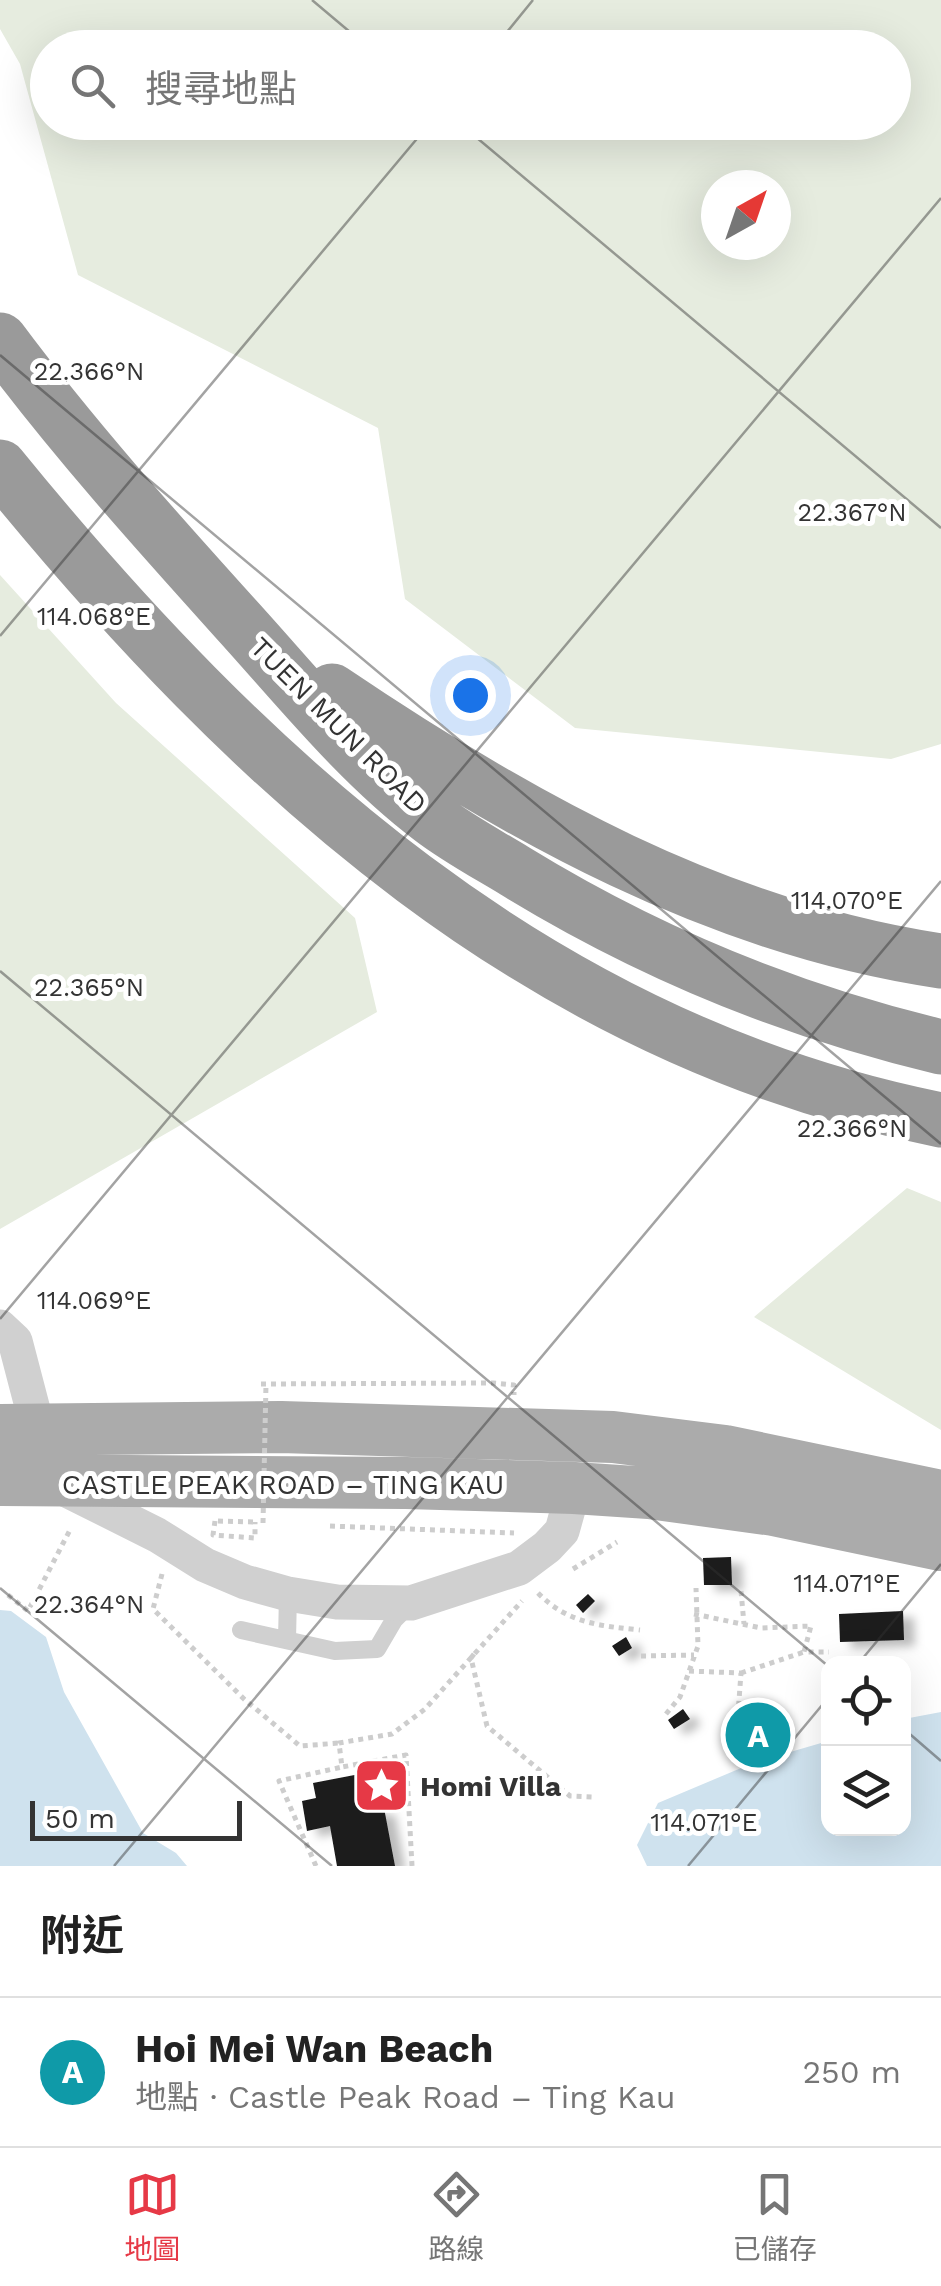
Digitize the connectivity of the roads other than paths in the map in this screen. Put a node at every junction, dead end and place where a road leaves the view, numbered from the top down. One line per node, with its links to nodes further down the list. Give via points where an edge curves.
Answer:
1 (0, 340): 3 (highway, TUEN MUN ROAD, via 136,510)
2 (0, 466): 6 (highway, via 80,565 191,683 340,823 459,913 568,982 710,1052)
3 (235, 617): 4 (highway, via 404,739 580,841 756,915); 5 (highway, TUEN MUN ROAD, via 394,786 432,819 543,889 702,969 856,1025)
4 (941, 961)
5 (941, 1046)
6 (941, 1120)
7 (0, 1327): 9 (street, via 15,1340)
8 (562, 1434): 9 (main road, CASTLE PEAK ROAD – TING KAU, via 262,1427); 10 (main road); 11 (main road, CASTLE PEAK ROAD – TING KAU, via 725,1452)
9 (19, 1460): 10 (main road, CASTLE PEAK ROAD – TING KAU); 13 (street, CASTLE PEAK ROAD – TING KAU, via 205,1565)
10 (574, 1488): 12 (main road, CASTLE PEAK ROAD – TING KAU, via 774,1510); 14 (street, CASTLE PEAK ROAD – TING KAU, via 562,1530 519,1568)
11 (941, 1496)
12 (941, 1545)
13 (288, 1594): 14 (street, CASTLE PEAK ROAD – TING KAU); 16 (lane)
14 (411, 1604): 16 (lane, via 377,1649 334,1651)
15 (241, 1630): 16 (lane)
16 (287, 1640)

